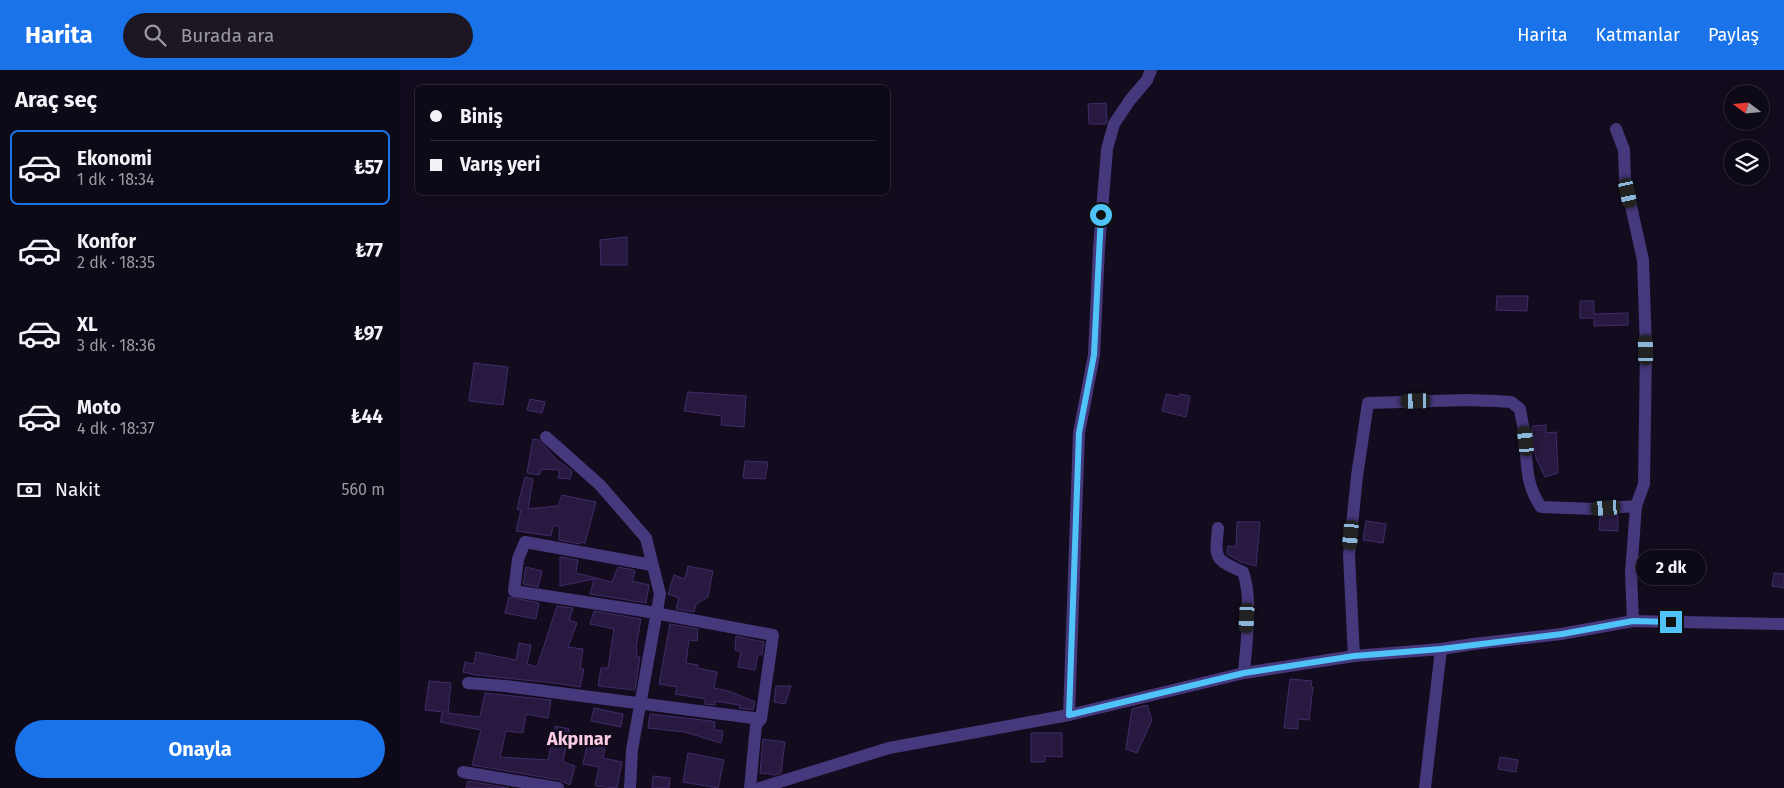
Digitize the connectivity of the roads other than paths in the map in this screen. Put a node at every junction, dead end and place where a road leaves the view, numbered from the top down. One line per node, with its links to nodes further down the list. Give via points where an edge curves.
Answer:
1 (1151, 70): 15 (street, via 1114,124 1108,149 1094,355 1079,433)
2 (1616, 129): 4 (street, via 1624,150 1625,179 1643,260 1644,484)
3 (546, 436): 6 (street, via 600,486 646,538)
4 (1636, 506): 8 (street, via 1631,573); 11 (street, via 1541,507 1534,497 1526,466 1526,441 1520,409 1511,402 1368,403 1349,555)
5 (1218, 528): 12 (street, via 1218,557 1221,562 1243,572 1247,583)
6 (652, 565): 7 (street, via 660,594); 7 (street, via 525,542 518,560 514,591)
7 (656, 613): 14 (street); 16 (street, via 773,635)
8 (1633, 621): 9 (street); 10 (street, via 1562,634)
9 (1784, 624)
10 (1441, 649): 11 (street); 22 (street)
11 (1354, 656): 12 (street)
12 (1244, 673): 15 (street)
13 (468, 683): 14 (street)
14 (640, 704): 16 (street); 19 (street, via 632,750)
15 (1069, 715): 21 (street, via 889,748)
16 (761, 719): 20 (street, via 756,725)
17 (463, 772): 18 (street)
18 (558, 788)
19 (630, 788)
20 (750, 788)
21 (760, 788)
22 (1425, 788)

